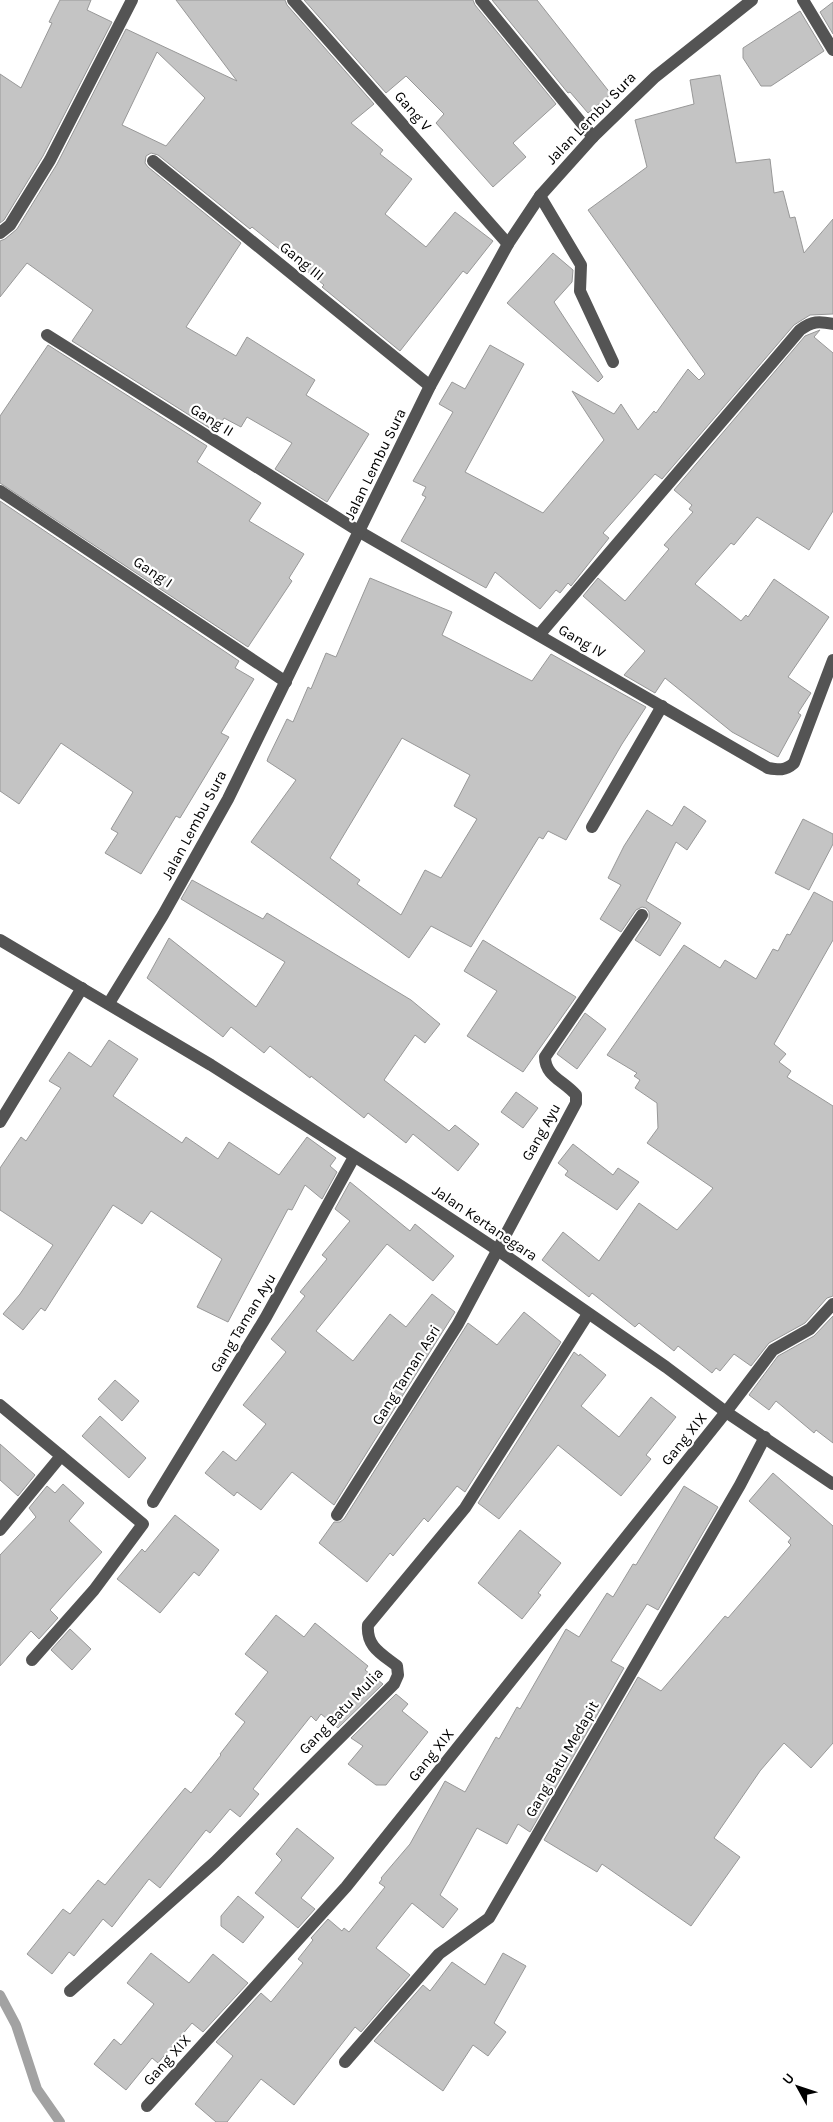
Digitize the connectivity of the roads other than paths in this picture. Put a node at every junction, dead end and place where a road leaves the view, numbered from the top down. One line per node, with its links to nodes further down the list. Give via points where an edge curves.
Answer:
1 (132, 0): 10 (street, via 50,160 10,225)
2 (293, 0): 11 (street, Gang V)
3 (481, 0): 7 (street)
4 (752, 0): 7 (street, Jalan Lembu Sura, via 655,77)
5 (803, 0): 6 (street)
6 (833, 50)
7 (593, 136): 9 (street, Jalan Lembu Sura)
8 (153, 161): 15 (street, Gang III)
9 (540, 196): 11 (street, Jalan Lembu Sura); 14 (street, via 581,265 580,290)
10 (0, 233)
11 (508, 244): 15 (street, Jalan Lembu Sura)
12 (833, 324): 18 (street, via 817,321 800,330)
13 (47, 335): 17 (street, Gang II)
14 (613, 362)
15 (430, 386): 17 (street, Jalan Lembu Sura)
16 (0, 491): 20 (street, Gang I)
17 (360, 532): 18 (street, Gang IV); 20 (street, Jalan Lembu Sura)
18 (539, 635): 21 (street, Gang IV)
19 (833, 660): 21 (street, Gang IV, via 794,763 782,770 768,768)
20 (286, 682): 26 (street, Jalan Lembu Sura, via 228,799)
21 (662, 706): 22 (street)
22 (592, 827)
23 (642, 915): 29 (street, Gang Ayu, via 545,1056 548,1071 576,1094 576,1103)
24 (0, 940): 25 (street, Jalan Kertanegara)
25 (82, 988): 26 (street, Jalan Kertanegara); 27 (street)
26 (108, 1003): 28 (street, Jalan Kertanegara)
27 (0, 1122)
28 (354, 1157): 29 (street, Jalan Kertanegara); 37 (street, Gang Taman Ayu, via 266,1317)
29 (496, 1249): 31 (street, Jalan Kertanegara); 38 (street, Gang Taman Asri, via 458,1324)
30 (833, 1304): 33 (street, Gang XIX, via 810,1329 773,1350)
31 (588, 1314): 33 (street, Jalan Kertanegara); 41 (street, Gang Batu Mulia, via 465,1508 368,1625 367,1636 373,1647 396,1666 398,1676 394,1684 215,1862)
32 (0, 1405): 35 (street)
33 (726, 1412): 34 (street, Jalan Kertanegara); 43 (street, Gang XIX, via 346,1888)
34 (765, 1437): 36 (street, Jalan Kertanegara); 42 (street, Gang Batu Medapit, via 489,1918 439,1954)
35 (61, 1456): 39 (street); 40 (street, via 143,1524 94,1590)
36 (833, 1484)
37 (153, 1502)
38 (337, 1515)
39 (0, 1530)
40 (32, 1660)
41 (70, 1992)
42 (344, 2062)
43 (147, 2106)

